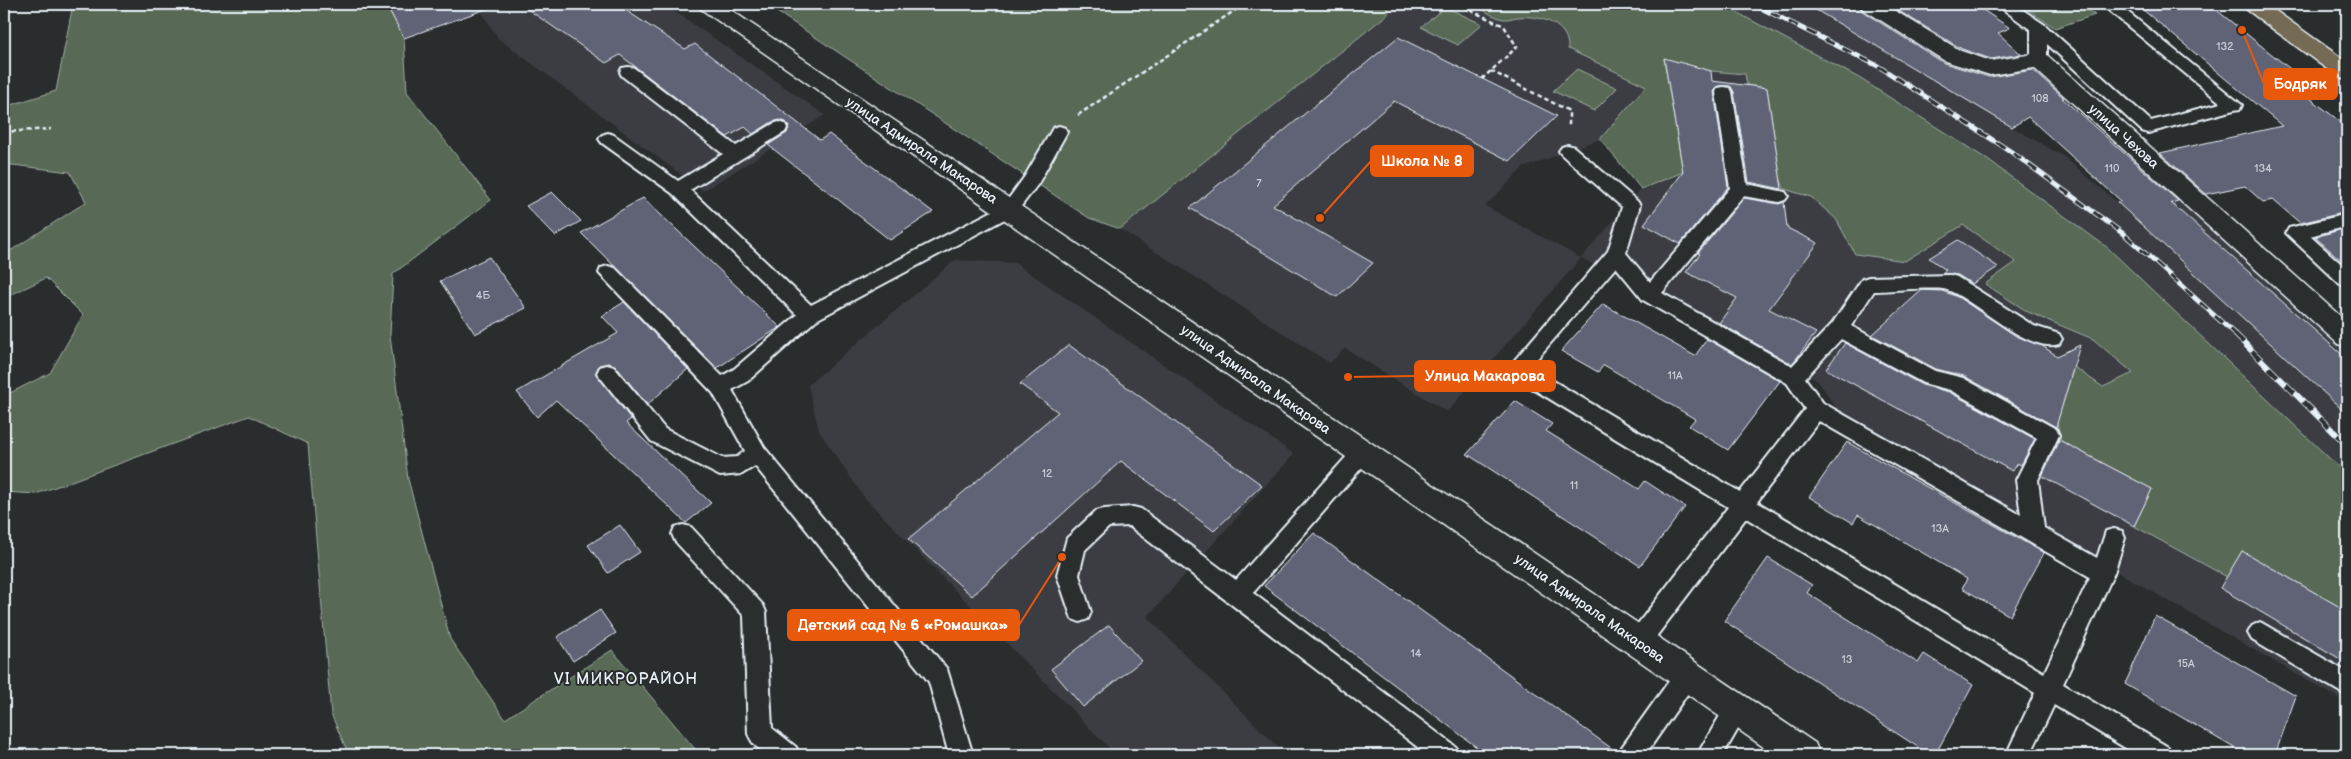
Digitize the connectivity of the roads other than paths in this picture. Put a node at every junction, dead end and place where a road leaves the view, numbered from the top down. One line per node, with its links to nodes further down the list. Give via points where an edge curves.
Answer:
1 (708, 4): 19 (main road, улица Адмирала Макарова)
2 (1870, 4): 7 (main road, via 1953,56 1990,68)
3 (2004, 4): 6 (lane)
4 (2109, 4): 6 (lane, via 2234,105 2148,127)
5 (2253, 4): 9 (main road)
6 (2038, 28): 7 (lane)
7 (2039, 60): 27 (main road, улица Чехова)
8 (628, 72): 15 (lane)
9 (2347, 73)
10 (1724, 92): 17 (lane)
11 (779, 128): 15 (lane)
12 (1059, 132): 19 (lane, via 1032,180)
13 (608, 139): 16 (lane)
14 (1568, 150): 21 (lane, via 1631,204)
15 (735, 154): 16 (lane)
16 (678, 189): 25 (lane)
17 (1739, 189): 18 (lane); 24 (lane)
18 (1779, 196)
19 (1010, 209): 25 (lane); 33 (main road, улица Адмирала Макарова)
20 (2347, 220): 23 (lane, via 2295,233)
21 (1616, 254): 24 (lane); 35 (lane, via 1517,369)
22 (608, 272): 31 (lane)
23 (2347, 279)
24 (1650, 295): 30 (lane)
25 (809, 314): 31 (lane, via 741,375)
26 (1839, 329): 28 (lane, via 1870,284 1950,282 2028,331); 30 (lane); 36 (lane, via 1930,376 1956,384 2049,435 2028,480)
27 (2347, 337)
28 (2052, 339)
29 (607, 373): 34 (lane, via 658,435 720,467 742,465)
30 (1794, 377): 32 (lane)
31 (720, 388): 34 (lane)
32 (1816, 409): 35 (lane); 36 (lane)
33 (1363, 452): 40 (lane); 43 (main road, улица Адмирала Макарова)
34 (757, 454): 49 (lane, via 939,677)
35 (1743, 505): 43 (lane); 46 (lane)
36 (2034, 533): 39 (lane)
37 (683, 534): 48 (lane, via 755,612 760,734)
38 (2114, 538): 39 (lane)
39 (2103, 572): 46 (lane)
40 (1238, 594): 41 (lane, via 1133,516 1104,518 1075,545 1068,575); 50 (lane)
41 (1080, 612)
42 (2260, 633): 45 (lane)
43 (1638, 642): 44 (main road, улица Адмирала Макарова)
44 (1687, 675): 47 (main road, улица Адмирала Макарова); 51 (lane)
45 (2347, 685)
46 (2049, 689): 54 (lane); 55 (lane)
47 (1737, 710): 52 (lane); 53 (main road, улица Адмирала Макарова)
48 (787, 755)
49 (962, 755)
50 (1447, 755)
51 (1631, 755)
52 (1709, 755)
53 (1803, 755)
54 (2018, 755)
55 (2159, 755)

